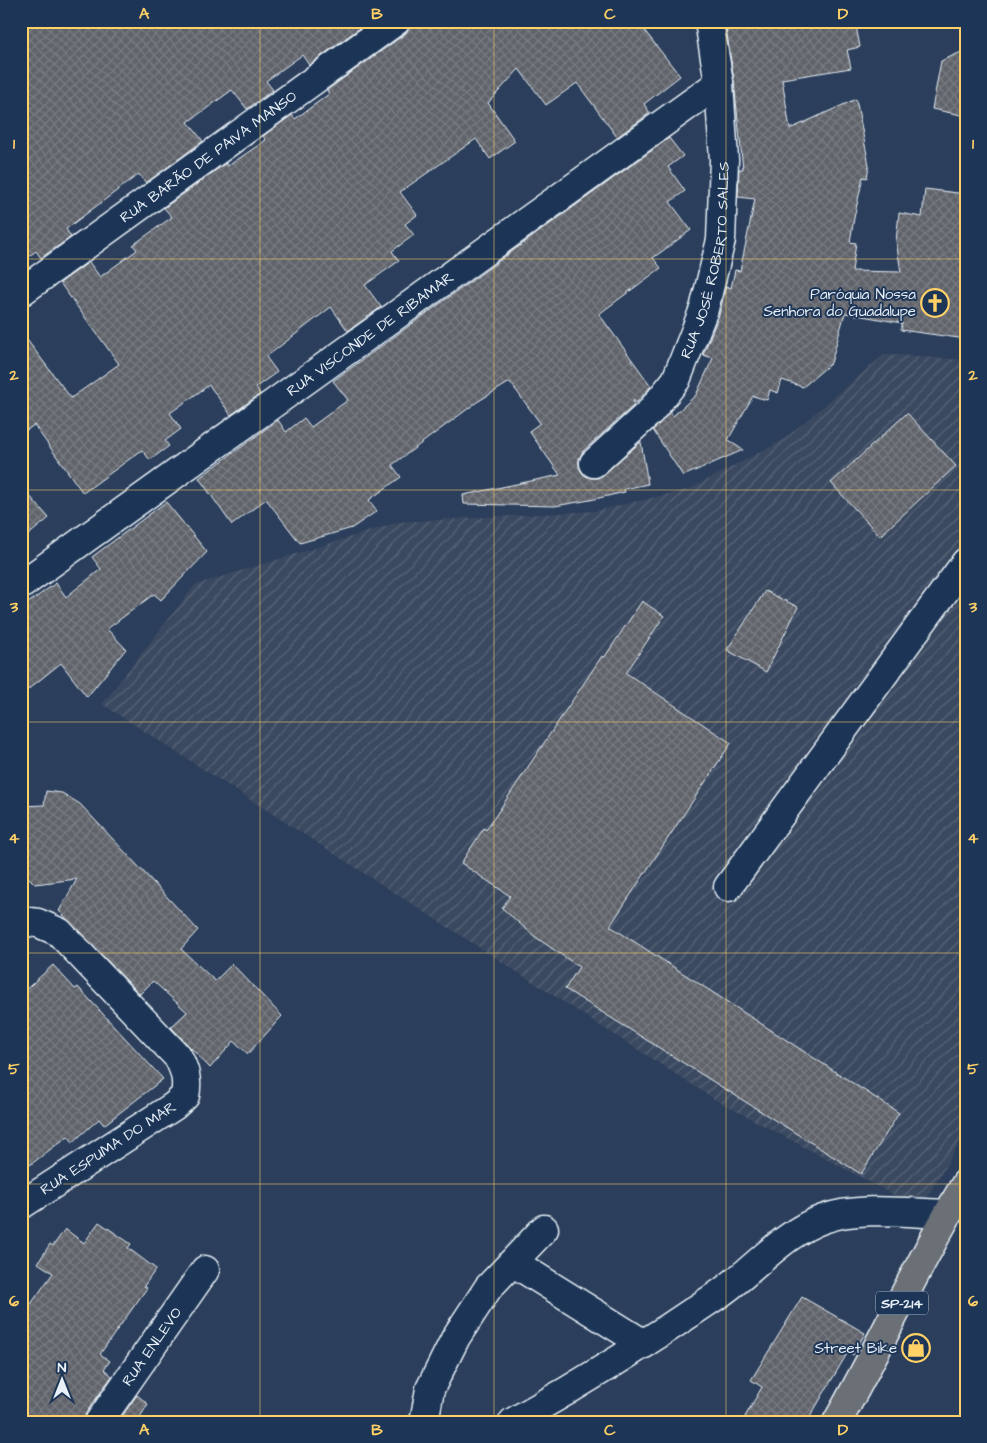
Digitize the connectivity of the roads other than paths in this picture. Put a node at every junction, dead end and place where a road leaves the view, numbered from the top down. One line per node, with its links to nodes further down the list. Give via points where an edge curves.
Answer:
1 (396, 21): 4 (street, RUA BARÃO DE PAIVA MANSO)
2 (709, 21): 3 (street, RUA JOSÉ ROBERTO SALES)
3 (719, 83): 5 (street, RUA JOSÉ ROBERTO SALES, via 724,160 721,240 704,309 676,380 650,412); 7 (street, RUA VISCONDE DE RIBAMAR)
4 (21, 292)
5 (594, 463)
6 (966, 562): 8 (street)
7 (21, 586)
8 (728, 887)
9 (21, 921): 11 (street, RUA ESPUMA DO MAR, via 38,923 59,932 178,1057 185,1070 185,1096 174,1106)
10 (966, 1183): 12 (main road, SP-214)
11 (21, 1205)
12 (947, 1214): 16 (street, via 854,1212 822,1219 793,1236 721,1293); 20 (main road, SP-214)
13 (544, 1229): 14 (street)
14 (514, 1263): 16 (street); 18 (street, via 488,1288 456,1337 430,1389)
15 (205, 1270): 17 (street, RUA ENLEVO)
16 (644, 1344): 19 (street, via 602,1372)
17 (99, 1422)
18 (424, 1422)
19 (513, 1422)
20 (837, 1422)

